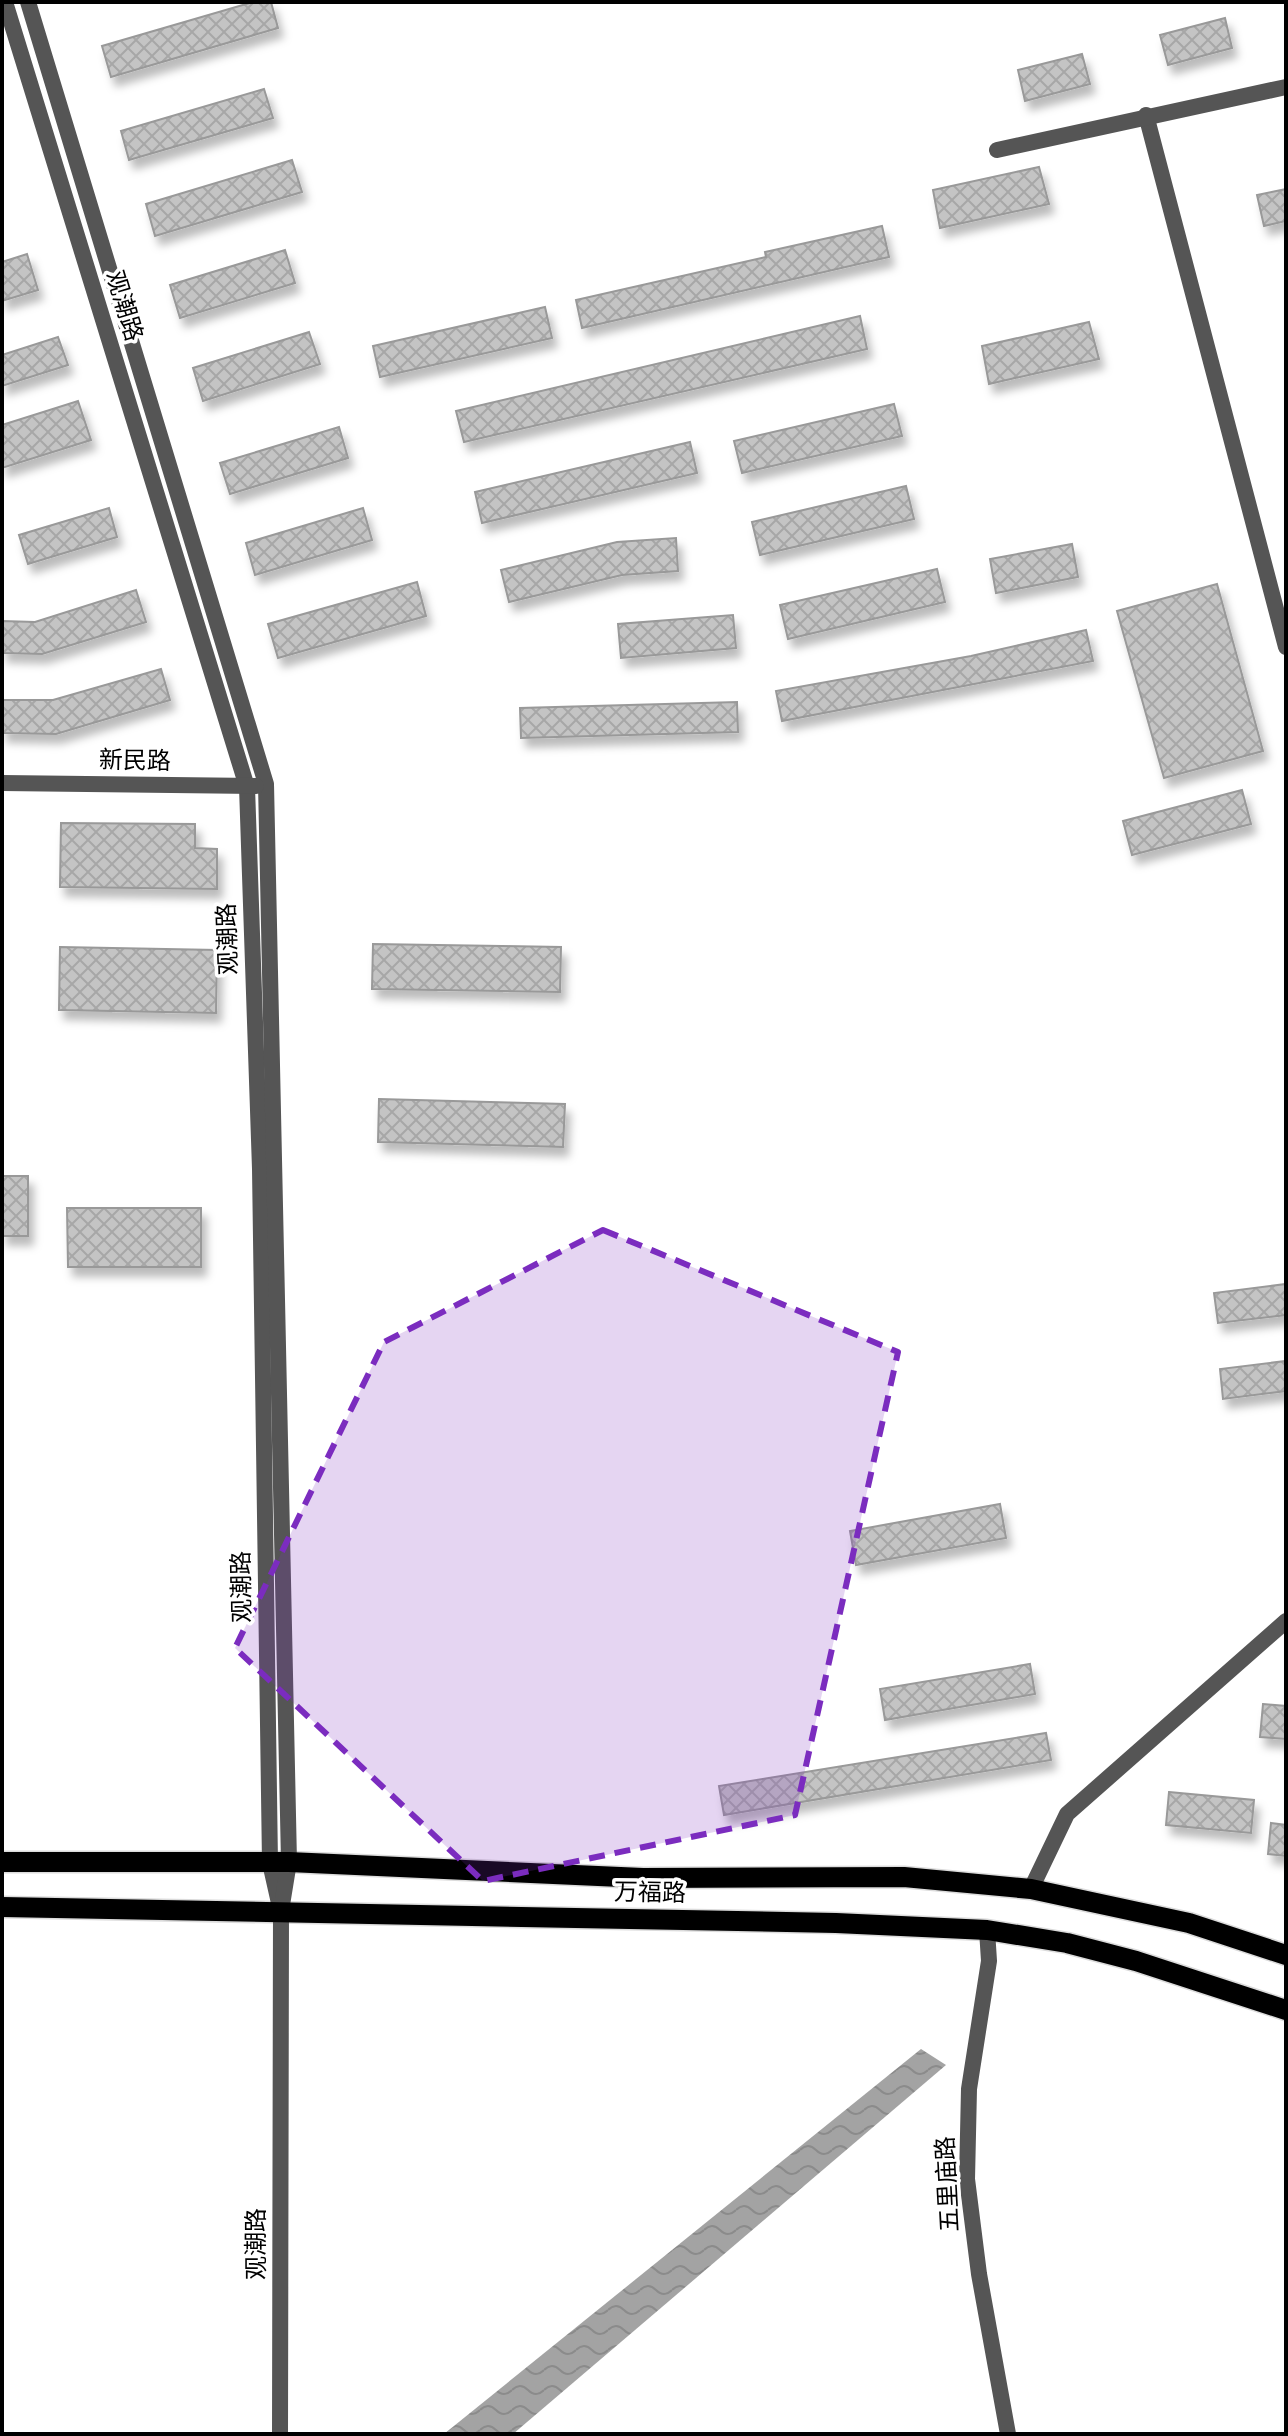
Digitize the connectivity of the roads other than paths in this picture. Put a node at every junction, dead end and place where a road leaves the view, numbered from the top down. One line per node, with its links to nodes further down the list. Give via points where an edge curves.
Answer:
1 (5, 2): 9 (street, 观潮路)
2 (28, 2): 8 (street, 观潮路)
3 (1286, 87): 4 (street)
4 (1146, 115): 5 (street); 6 (street)
5 (997, 150)
6 (1286, 647)
7 (2, 783): 9 (street, 新民路)
8 (266, 784): 9 (street, 新民路); 12 (street, 观潮路)
9 (247, 787): 12 (street, 观潮路)
10 (1286, 1621): 13 (street, via 1067,1814)
11 (2, 1862): 12 (main road, 万福路)
12 (280, 1862): 13 (main road, 万福路, via 643,1878 904,1877); 15 (street, 观潮路)
13 (1031, 1889): 17 (main road, 万福路, via 1189,1923)
14 (2, 1907): 15 (main road, 万福路)
15 (281, 1911): 16 (main road, 万福路); 19 (street, 观潮路)
16 (987, 1930): 18 (main road, 万福路, via 1136,1961); 20 (street, 五里庙路, via 989,1961 969,2089 967,2179)
17 (1286, 1955)
18 (1286, 2010)
19 (280, 2434)
20 (1008, 2434)

